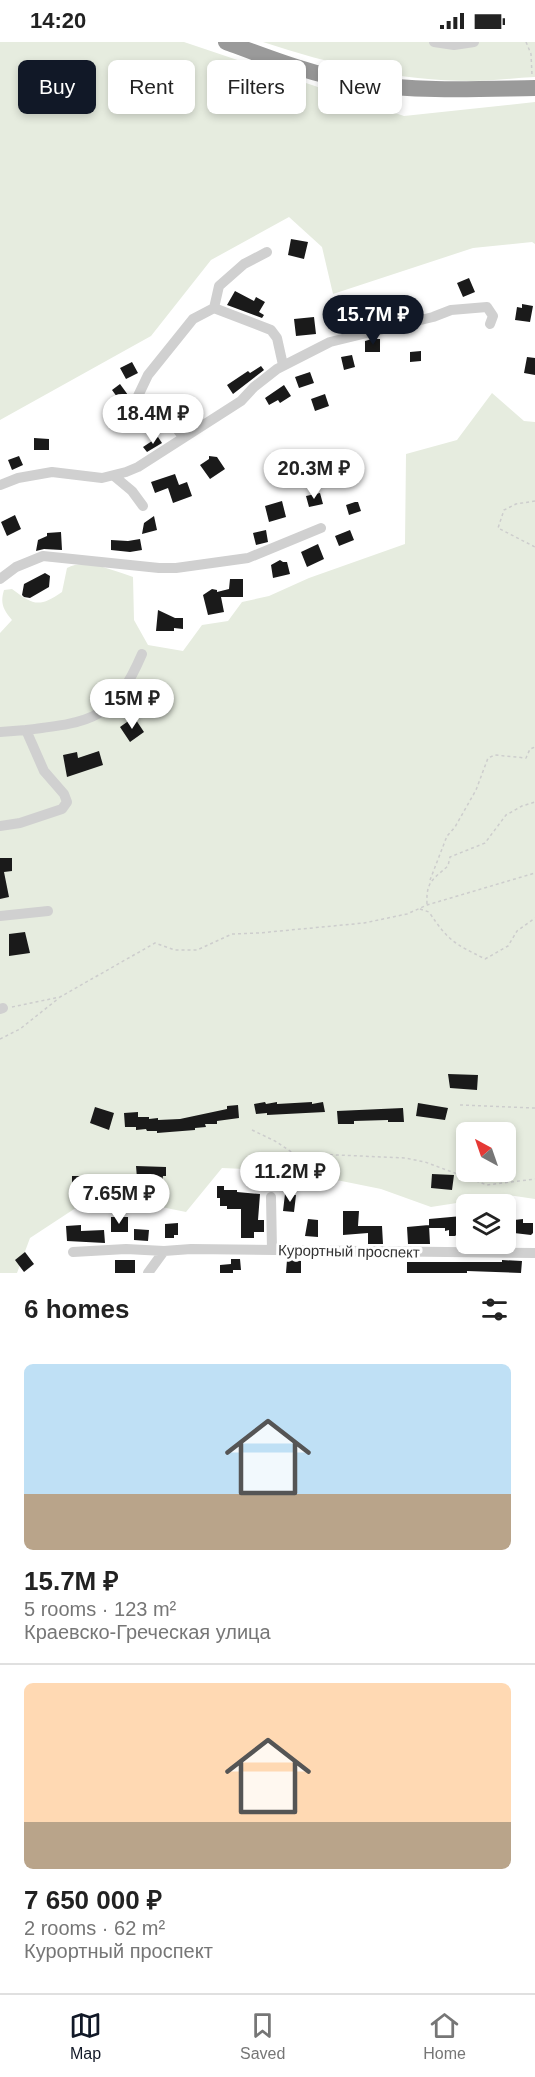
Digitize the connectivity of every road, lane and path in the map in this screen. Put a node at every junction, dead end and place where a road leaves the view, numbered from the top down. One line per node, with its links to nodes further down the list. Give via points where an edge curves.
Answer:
1 (226, 42): 5 (highway, via 328,75 371,84 425,89)
2 (434, 42): 3 (street)
3 (474, 42)
4 (526, 42): 5 (path, via 531,54)
5 (533, 88)
6 (267, 252): 7 (street, via 244,264 219,286)
7 (214, 308): 9 (street, via 271,330); 10 (street, via 193,319 148,375 138,396 142,405 165,417)
8 (490, 324): 9 (street, via 493,316 487,307 459,309 338,339)
9 (283, 365): 10 (street, via 241,401)
10 (183, 437): 11 (street, via 138,467)
11 (114, 476): 12 (street, via 52,472); 14 (street)
12 (0, 485)
13 (535, 501): 16 (path, via 504,510 498,528)
14 (143, 506)
15 (321, 528): 17 (street, via 248,558 159,568 43,556 16,567)
16 (535, 547)
17 (0, 579)
18 (142, 654): 19 (street, via 121,695 97,716 64,726)
19 (26, 730): 20 (street); 23 (street, via 44,771 67,802 62,809)
20 (0, 732)
21 (535, 747): 25 (path, via 526,758 488,758 476,790 447,836)
22 (535, 802): 25 (path, via 506,815 485,843 450,857 448,866)
23 (0, 826)
24 (535, 873): 26 (path)
25 (430, 880): 26 (path)
26 (428, 905): 27 (path)
27 (419, 909): 30 (path, via 429,912 453,943 485,959 508,946 517,931); 31 (path, via 364,923 232,934 197,950 175,950 155,943)
28 (48, 911): 29 (street)
29 (0, 916)
30 (535, 918)
31 (60, 997): 32 (path); 33 (path, via 20,1029)
32 (2, 1009)
33 (0, 1038)
34 (460, 1105): 35 (path)
35 (535, 1108)
36 (252, 1130): 37 (path, via 293,1153 405,1158 487,1185)
37 (535, 1179)
38 (271, 1197): 40 (street)
39 (164, 1251): 40 (street, Курортный проспект); 41 (street, Курортный проспект); 43 (street)
40 (272, 1251): 42 (street, Курортный проспект)
41 (73, 1252)
42 (535, 1253)
43 (148, 1273)

